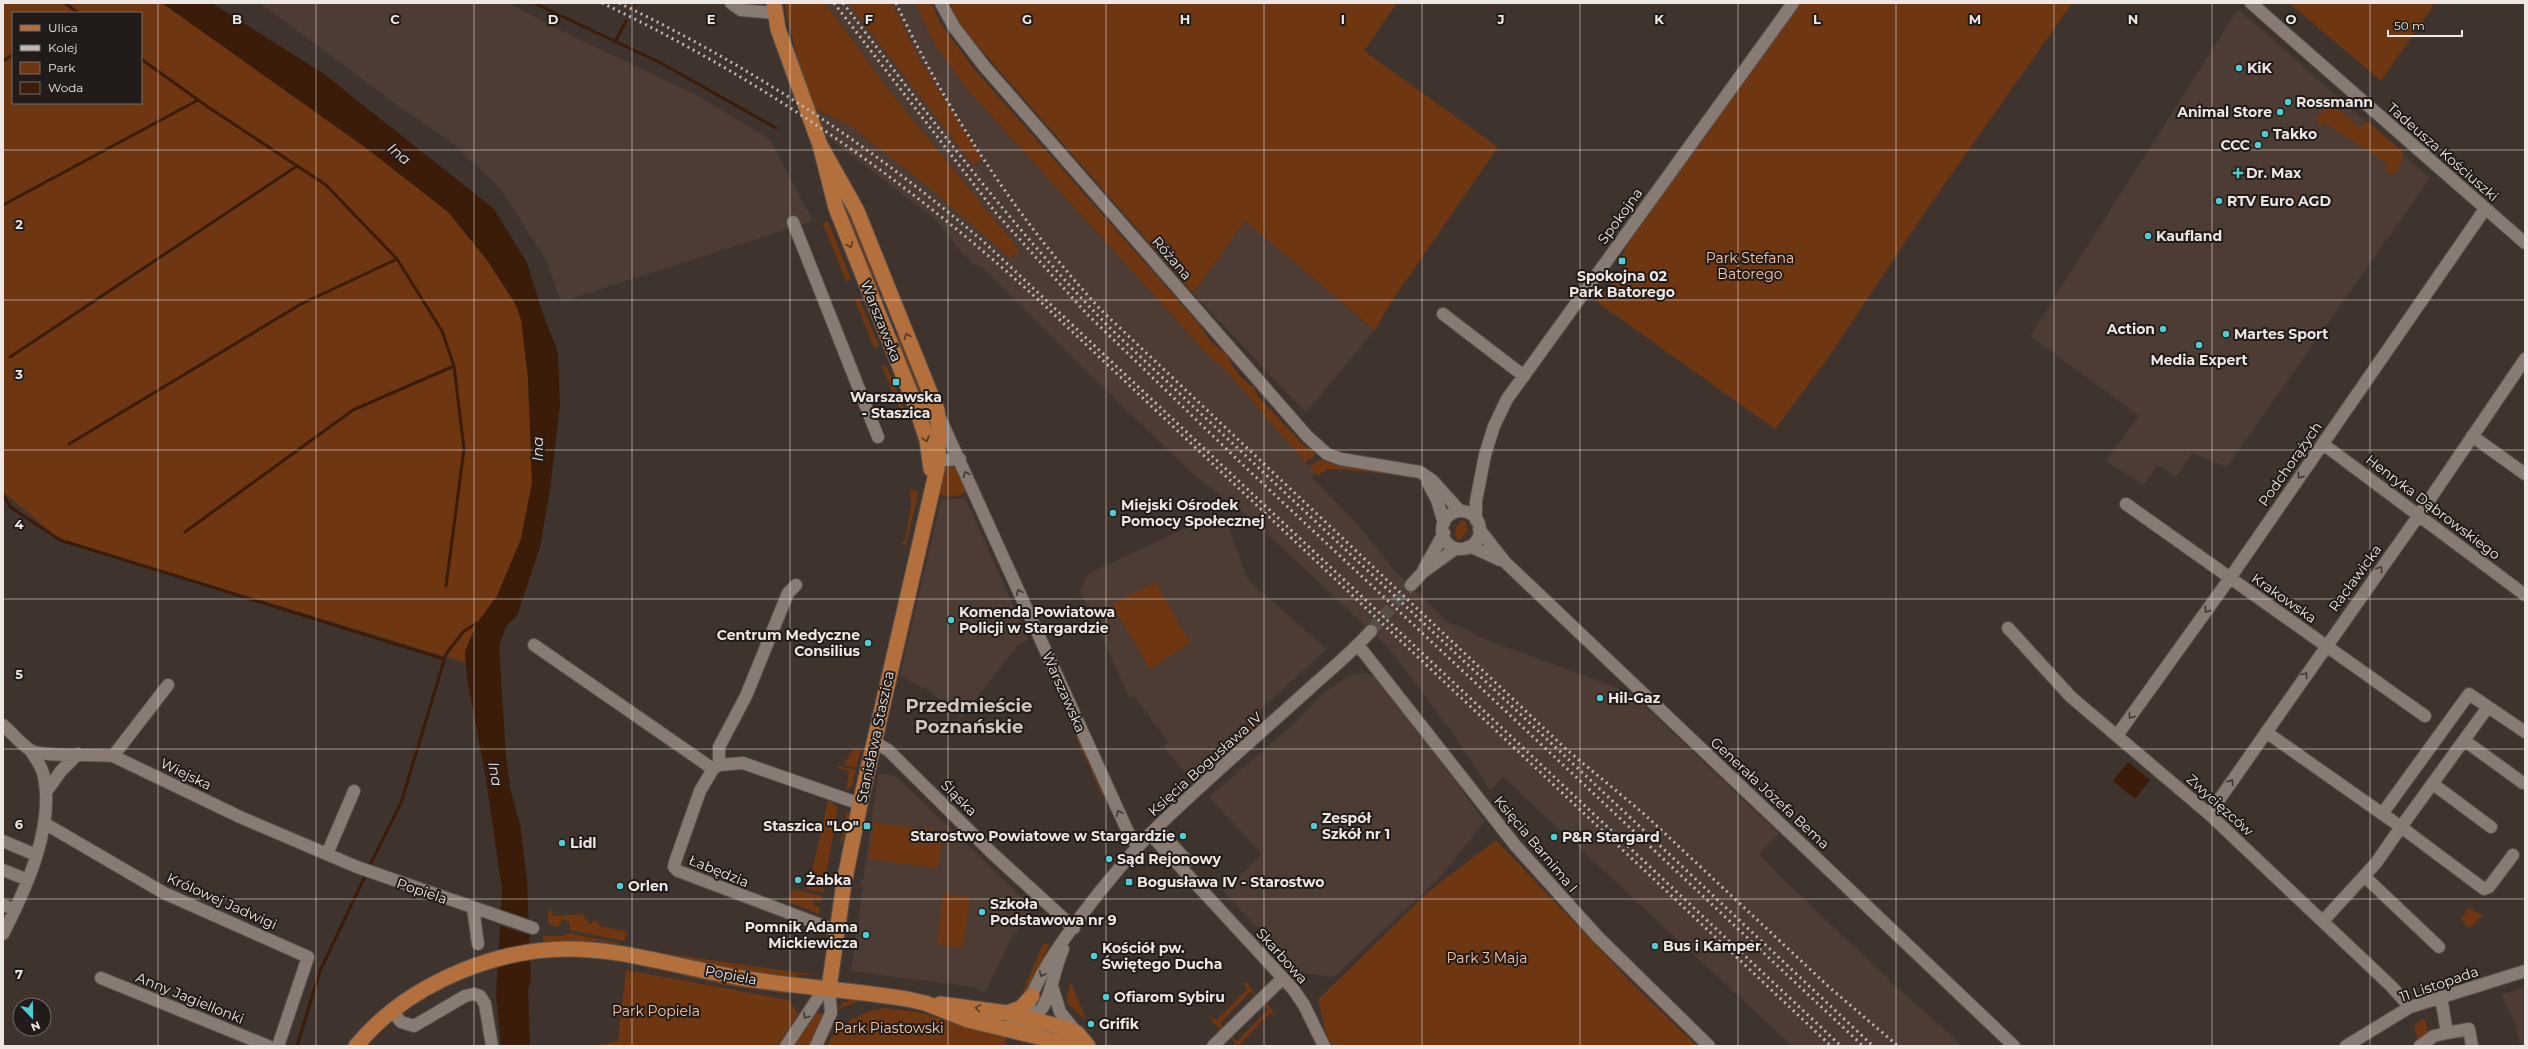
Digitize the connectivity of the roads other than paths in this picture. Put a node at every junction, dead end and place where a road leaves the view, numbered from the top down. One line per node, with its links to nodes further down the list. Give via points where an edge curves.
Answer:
1 (731, 3): 5 (street, via 741,10)
2 (941, 3): 23 (street, Różana, via 954,27 984,66 1307,436 1327,454 1341,459)
3 (1794, 3): 14 (street, Spokojna)
4 (2251, 3): 8 (street, Tadeusza Kościuszki)
5 (775, 8): 6 (main road, Warszawska, via 785,51)
6 (820, 145): 7 (main road, Warszawska); 9 (main road, Warszawska)
7 (836, 208): 9 (main road, via 849,206); 15 (main road, Warszawska, one-way to 15)
8 (2485, 209): 11 (street, Tadeusza Kościuszki); 19 (street, Podchorążych)
9 (856, 211): 16 (main road, Warszawska, one-way to 9)
10 (793, 222): 18 (street)
11 (2523, 238)
12 (1443, 314): 14 (street)
13 (2525, 359): 17 (street, Racławicka)
14 (1524, 376): 20 (street, Spokojna, via 1507,399 1494,426)
15 (914, 402): 16 (main road, Warszawska, via 924,415 932,412); 22 (main road, Stanisława Staszica, one-way to 22)
16 (935, 407): 21 (street, Warszawska); 22 (main road, Stanisława Staszica)
17 (2472, 436): 24 (street); 27 (street, Racławicka)
18 (878, 437)
19 (2323, 444): 27 (street, Henryka Dąbrowskiego); 34 (street, Podchorążych, one-way to 34)
20 (1485, 455): 26 (street, Spokojna, via 1475,475 1466,504); 28 (street, Spokojna, via 1476,501)
21 (960, 459): 22 (street); 68 (street, Warszawska, one-way to 21, via 1128,832)
22 (935, 461): 51 (main road, Stanisława Staszica, via 932,488)
23 (1420, 472): 26 (street, Różana, via 1432,480); 29 (street, via 1434,493)
24 (2525, 474)
25 (2126, 504): 34 (street, Krakowska)
26 (1460, 510): 28 (street, via 1468,512); 29 (street, via 1450,514)
27 (2419, 516): 37 (street, Henryka Dąbrowskiego); 42 (street, Racławicka, one-way to 27)
28 (1477, 525): 30 (street, via 1475,540); 32 (street, Generała Józefa Bema)
29 (1444, 528): 31 (street, via 1447,543); 33 (street)
30 (1468, 547): 31 (street); 32 (street, Generała Józefa Bema)
31 (1455, 549): 33 (street)
32 (1504, 562): 113 (street, Generała Józefa Bema)
33 (1422, 573): 36 (street)
34 (2230, 578): 42 (street, Krakowska); 49 (street, Podchorążych, one-way to 49)
35 (796, 585): 55 (street, Łabędzia, via 788,593 746,696 719,748)
36 (1411, 585)
37 (2525, 595)
38 (2008, 628): 49 (street, Zwycięzców, via 2071,697)
39 (1371, 631): 41 (street, Księcia Bogusława IV)
40 (534, 645): 55 (street)
41 (1358, 645): 66 (street, Księcia Bogusława IV); 112 (street, Księcia Barnima I, via 1515,845 1598,937)
42 (2326, 645): 45 (street, Krakowska); 47 (street, Racławicka, one-way to 42)
43 (168, 685): 54 (street)
44 (2488, 707): 48 (street); 50 (street); 62 (street, via 2469,694)
45 (2425, 716)
46 (3, 725): 52 (street)
47 (2266, 732): 61 (street, Racławicka, one-way to 47); 62 (street)
48 (2525, 732)
49 (2118, 734): 61 (street, Zwycięzców)
50 (2465, 741): 56 (street); 57 (street)
51 (874, 742): 60 (main road, Stanisława Staszica); 81 (street, Śląska, via 888,750)
52 (31, 751): 53 (street, Wiejska, via 48,755); 58 (street, via 43,771)
53 (78, 754): 54 (street, Wiejska, via 97,753); 58 (street, via 60,771)
54 (112, 756): 69 (street, Wiejska, via 240,817)
55 (716, 767): 60 (street, via 743,763); 82 (street, Łabędzia, via 700,790 674,867 678,871)
56 (2523, 783)
57 (2433, 784): 64 (street); 65 (street)
58 (46, 792): 63 (street)
59 (354, 792): 69 (street)
60 (860, 804): 82 (main road, Stanisława Staszica)
61 (2208, 814): 79 (street, Zwycięzców)
62 (2382, 814): 65 (street)
63 (44, 823): 70 (street); 104 (street, Królowej Jadwigi, via 164,893 308,956)
64 (2491, 827)
65 (2401, 828): 71 (street, via 2484,889 2490,888); 74 (street)
66 (1154, 831): 68 (street, Księcia Bogusława IV); 88 (street, Skarbowa)
67 (3, 841): 70 (street)
68 (1138, 847): 81 (street, Księcia Bogusława IV)
69 (327, 854): 72 (street, Wiejska)
70 (36, 855): 75 (street)
71 (2513, 855)
72 (357, 867): 77 (street, Popiela)
73 (3, 870): 75 (street)
74 (2364, 876): 79 (street); 85 (street)
75 (28, 880): 78 (street)
76 (3, 905): 78 (street)
77 (473, 908): 80 (street, Popiela); 84 (street)
78 (15, 910): 83 (street)
79 (2322, 921): 94 (street, Zwycięzców)
80 (533, 928)
81 (1073, 929): 89 (street, Księcia Bogusława IV, via 1062,951); 91 (street, Księcia Bogusława IV, one-way to 91, via 1047,964)
82 (837, 931): 90 (main road, Stanisława Staszica)
83 (3, 934)
84 (478, 944)
85 (2439, 947)
86 (2525, 971): 92 (street, 11 Listopada)
87 (101, 978): 103 (street, Anny Jagiellonki)
88 (1282, 978): 110 (street); 111 (street, Skarbowa, via 1304,1005)
89 (1052, 985): 97 (street, Księcia Bogusława IV, via 1042,1011); 101 (street, via 1060,1012)
90 (829, 988): 93 (main road, Popiela, via 868,992); 95 (main road, Popiela, via 742,978 664,960 590,949 538,952 478,966 438,982); 107 (street, one-way to 107, via 820,995); 108 (street, via 830,1013)
91 (1032, 996): 96 (main road, via 1021,1008); 97 (street, Księcia Bogusława IV)
92 (2441, 997): 94 (street, 11 Listopada); 99 (street)
93 (925, 1003): 96 (main road, Popiela, one-way to 93, via 976,1007); 98 (main road, Popiela, via 968,1020)
94 (2410, 1007): 102 (street, 11 Listopada)
95 (393, 1012): 105 (main road, Popiela); 106 (street, via 401,1022 414,1026 465,996 480,996 485,1004)
96 (1007, 1013): 97 (main road, Popiela)
97 (1030, 1020): 98 (street, via 1014,1026); 100 (street, via 1036,1032); 101 (main road, Popiela, via 1062,1027)
98 (999, 1027): 100 (main road, Popiela)
99 (2447, 1033): 114 (street, via 2434,1036); 115 (street, via 2469,1029)
100 (1046, 1038): 101 (main road, Popiela)
101 (1077, 1040): 109 (main road)
102 (2354, 1044)
103 (268, 1046)
104 (278, 1046)
105 (356, 1046)
106 (492, 1046)
107 (786, 1046)
108 (816, 1046)
109 (1088, 1046)
110 (1213, 1046)
111 (1324, 1046)
112 (1709, 1046)
113 (2014, 1046)
114 (2420, 1046)
115 (2472, 1046)

